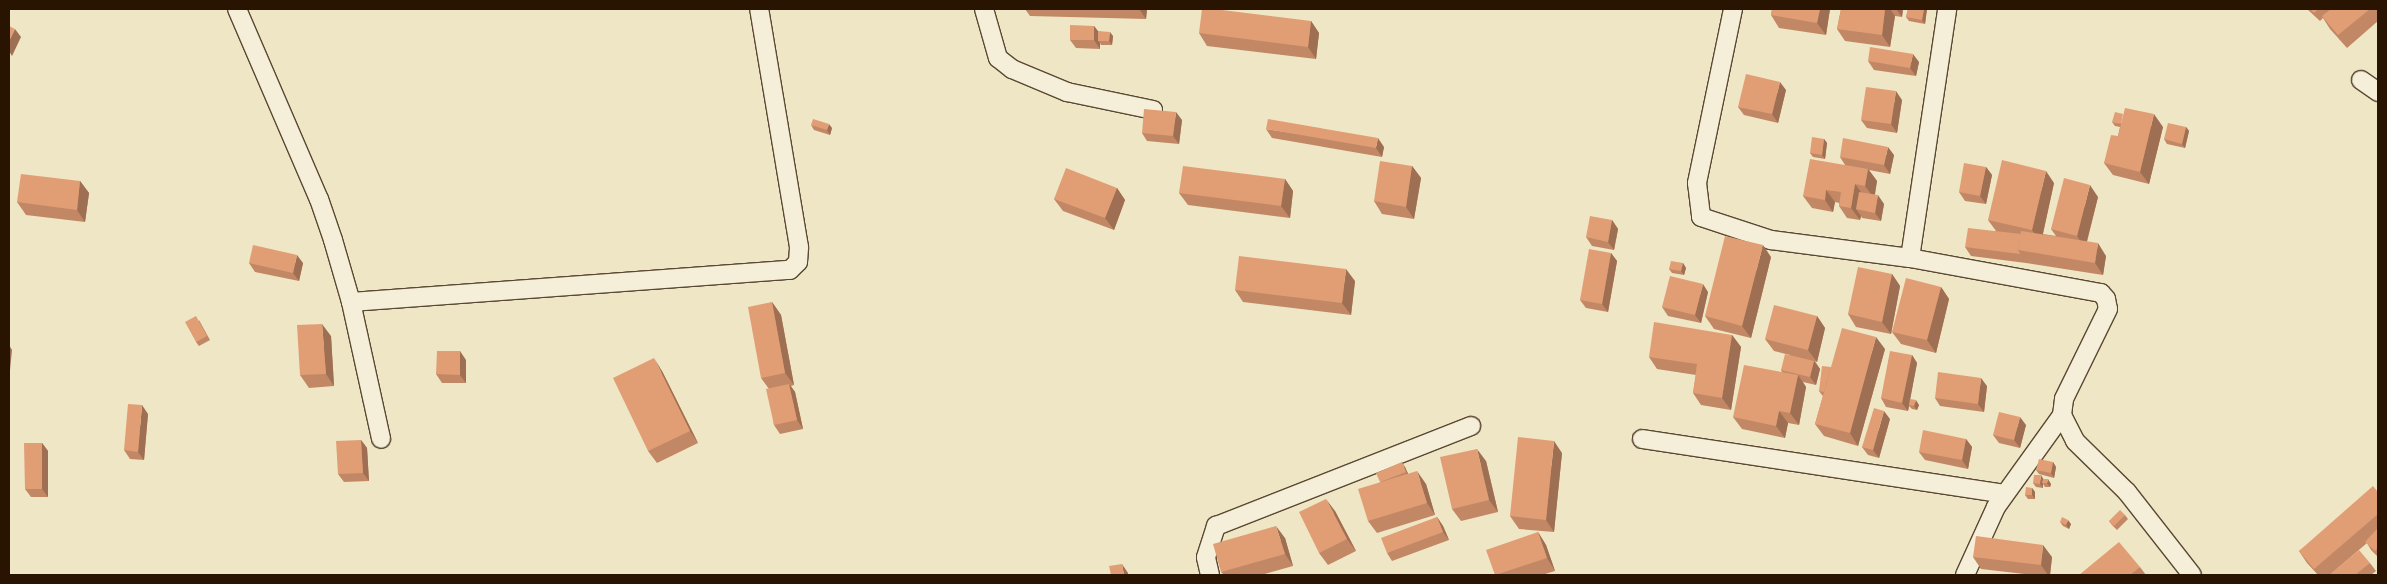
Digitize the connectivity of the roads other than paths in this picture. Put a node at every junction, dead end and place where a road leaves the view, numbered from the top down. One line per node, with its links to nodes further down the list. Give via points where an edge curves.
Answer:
1 (237, 9): 10 (street, via 319,199)
2 (759, 9): 10 (street, via 798,247 798,262 790,270)
3 (984, 9): 8 (street, via 998,58 1012,69 1067,92)
4 (1733, 9): 9 (street, via 1697,183 1701,217 1771,240)
5 (1947, 9): 9 (street)
6 (2361, 80): 7 (street)
7 (2378, 92)
8 (1153, 110)
9 (1910, 258): 11 (street, via 2101,293 2108,309 2064,399)
10 (351, 302): 14 (street)
11 (2062, 415): 15 (street); 18 (street, via 2076,441 2127,492)
12 (1471, 426): 16 (street, via 1216,526 1206,557)
13 (1642, 439): 15 (street)
14 (381, 440)
15 (2004, 494): 17 (street)
16 (1210, 575)
17 (1964, 575)
18 (2192, 575)

